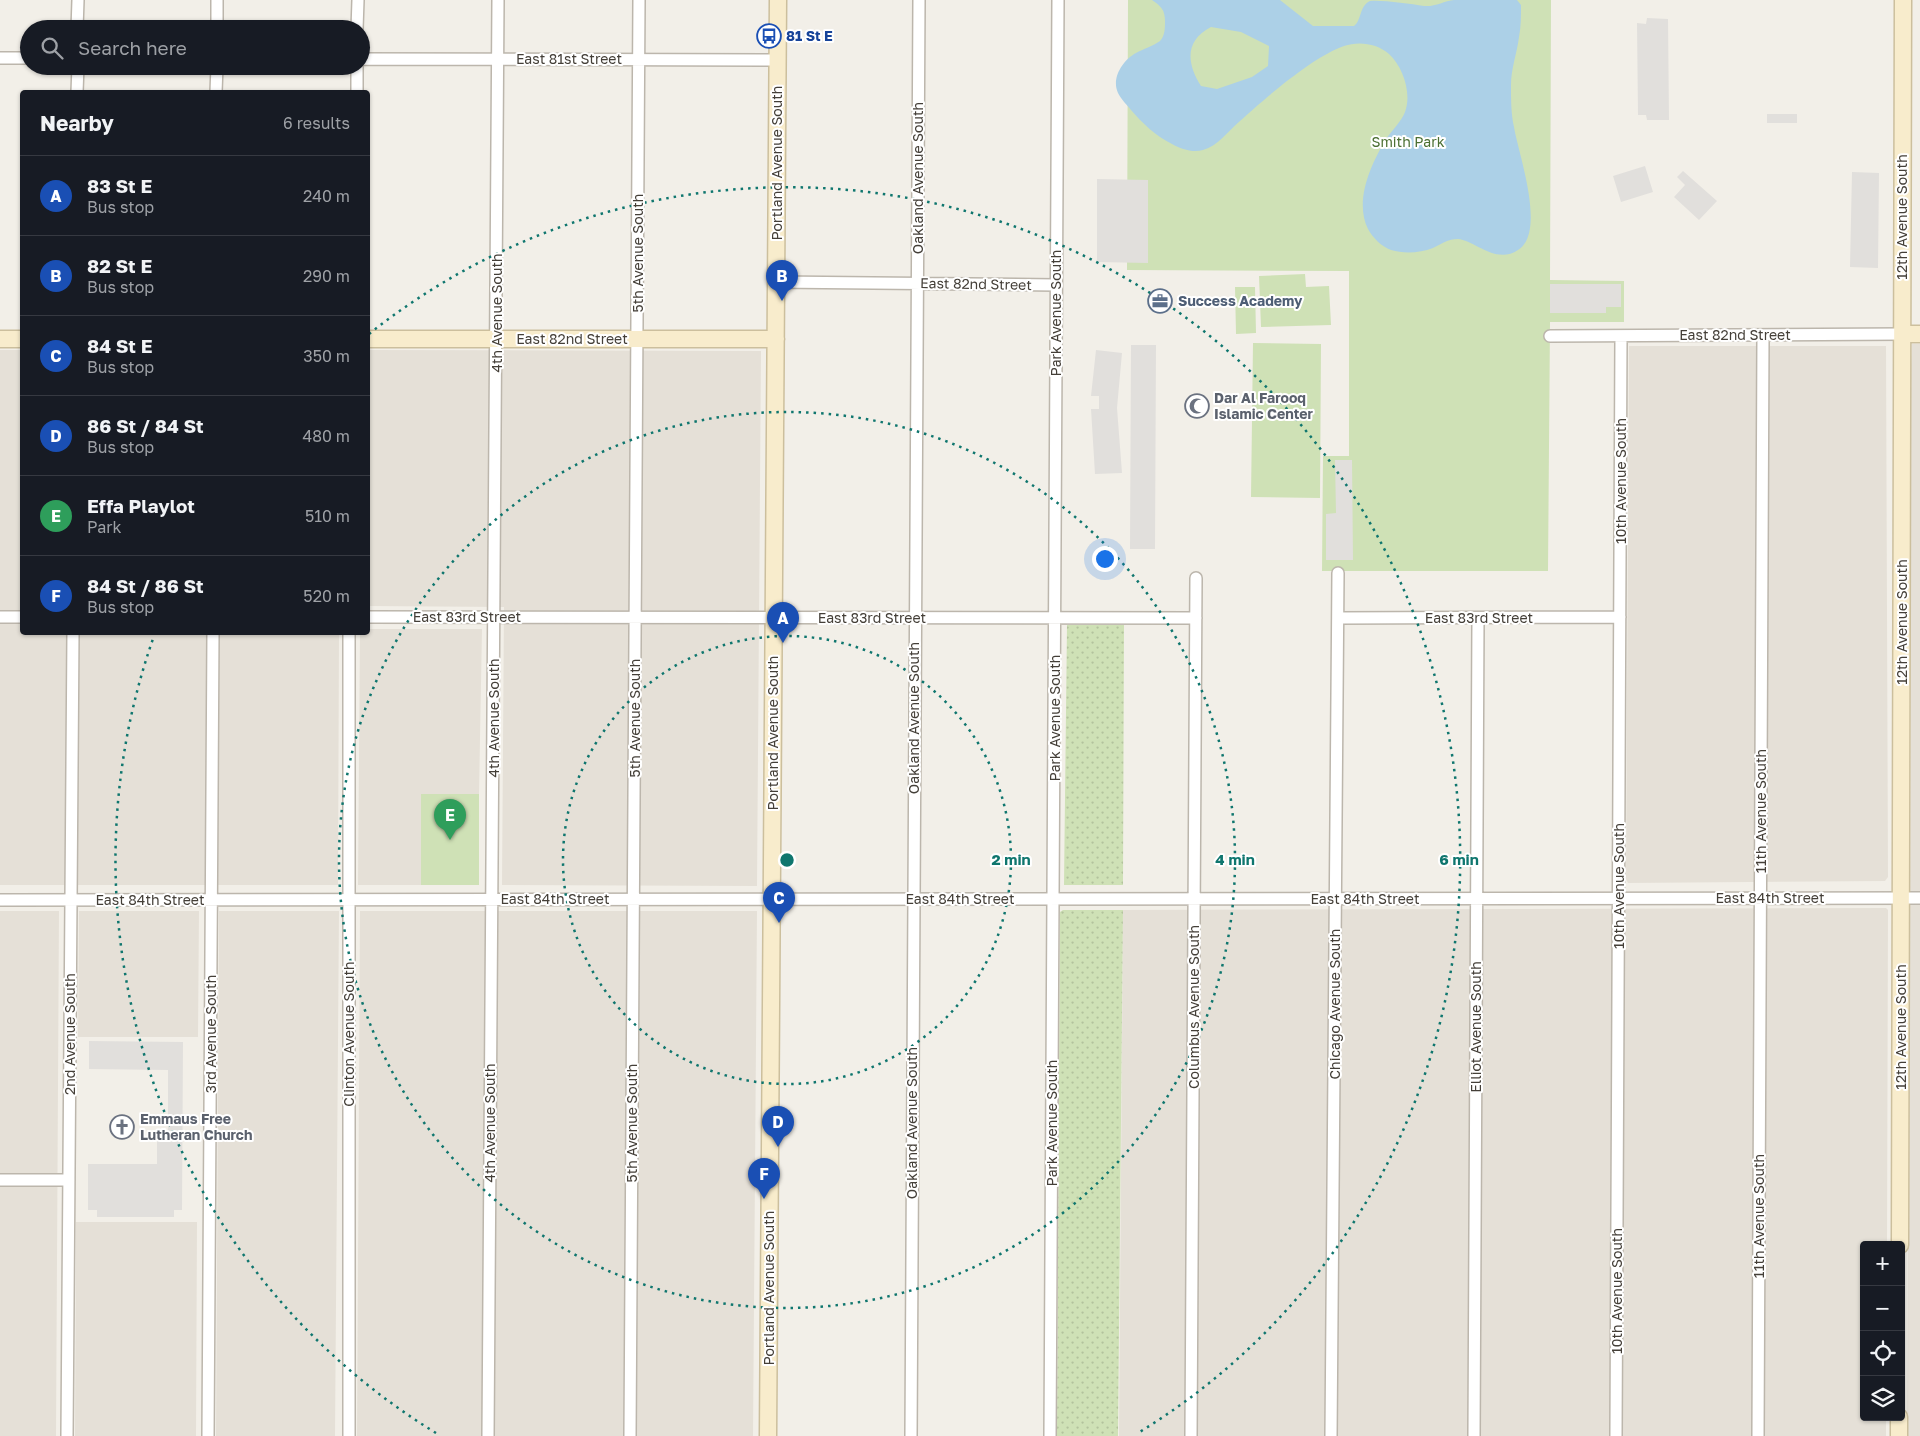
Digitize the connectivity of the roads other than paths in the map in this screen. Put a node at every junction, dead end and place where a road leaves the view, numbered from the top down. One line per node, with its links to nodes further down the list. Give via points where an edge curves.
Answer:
1 (78, 0): 10 (street)
2 (217, 0): 11 (street)
3 (358, 0): 12 (street)
4 (498, 0): 16 (street, 4th Avenue South)
5 (639, 0): 17 (street, 5th Avenue South)
6 (778, 0): 18 (street, Portland Avenue South)
7 (919, 0): 26 (street, Oakland Avenue South)
8 (1058, 0): 27 (street, Park Avenue South)
9 (1903, 0): 28 (street, 12th Avenue South)
10 (77, 20)
11 (217, 20)
12 (357, 20)
13 (0, 58): 14 (street)
14 (20, 58)
15 (370, 59): 16 (street, East 81st Street)
16 (498, 59): 17 (street, East 81st Street); 36 (street, 4th Avenue South)
17 (639, 59): 18 (street, East 81st Street); 37 (street, 5th Avenue South)
18 (777, 60): 25 (street, Portland Avenue South)
19 (78, 75): 22 (street)
20 (217, 75): 23 (street)
21 (357, 75): 24 (street)
22 (78, 90)
23 (216, 90)
24 (357, 90)
25 (776, 282): 26 (street, East 82nd Street); 38 (street, Portland Avenue South)
26 (918, 283): 27 (street, East 82nd Street); 48 (street, Oakland Avenue South)
27 (1056, 286): 49 (street, Park Avenue South)
28 (1903, 334): 29 (street, East 82nd Street); 30 (street, East 82nd Street); 59 (street, 12th Avenue South)
29 (1920, 334)
30 (1763, 335): 32 (street, East 82nd Street); 58 (street, 11th Avenue South)
31 (1550, 336): 32 (street, East 82nd Street)
32 (1621, 336): 44 (street, 10th Avenue South)
33 (0, 339): 34 (street)
34 (20, 339)
35 (370, 339): 36 (street, East 82nd Street)
36 (497, 339): 37 (street, East 82nd Street); 45 (street, 4th Avenue South)
37 (638, 339): 38 (street, East 82nd Street); 46 (street, 5th Avenue South)
38 (776, 339): 47 (street, Portland Avenue South)
39 (1338, 573): 51 (street, Chicago Avenue South)
40 (1196, 578): 50 (street, Columbus Avenue South)
41 (0, 617): 42 (street)
42 (20, 617)
43 (370, 617): 45 (street, East 83rd Street)
44 (1620, 617): 52 (street, East 83rd Street); 57 (street, 10th Avenue South)
45 (494, 618): 46 (street, East 83rd Street); 71 (street, 4th Avenue South)
46 (636, 618): 47 (street, East 83rd Street); 61 (street, 5th Avenue South)
47 (774, 618): 48 (street, East 83rd Street); 62 (street, Portland Avenue South)
48 (914, 618): 49 (street, East 83rd Street); 63 (street, Oakland Avenue South)
49 (1055, 618): 50 (street, East 83rd Street); 64 (street, Park Avenue South)
50 (1196, 618): 65 (street, Columbus Avenue South)
51 (1338, 618): 52 (street, East 83rd Street); 66 (street, Chicago Avenue South)
52 (1478, 618): 56 (street, Elliot Avenue South)
53 (73, 635): 68 (street, 2nd Avenue South)
54 (213, 635): 69 (street, 3rd Avenue South)
55 (350, 635): 70 (street, Clinton Avenue South)
56 (1477, 898): 57 (street, East 84th Street); 66 (street, East 84th Street); 86 (street, Elliot Avenue South)
57 (1619, 898): 58 (street, East 84th Street); 87 (street, 10th Avenue South)
58 (1761, 898): 59 (street, East 84th Street); 88 (street, 11th Avenue South)
59 (1901, 898): 60 (street, East 84th Street); 74 (street, 12th Avenue South)
60 (1920, 898)
61 (634, 899): 62 (street, East 84th Street); 71 (street, East 84th Street); 80 (street, 5th Avenue South)
62 (772, 899): 63 (street, East 84th Street); 81 (street, Portland Avenue South)
63 (913, 899): 64 (street, East 84th Street); 82 (street, Oakland Avenue South)
64 (1054, 899): 65 (street, East 84th Street); 83 (street, Park Avenue South)
65 (1195, 899): 66 (street, East 84th Street); 84 (street, Columbus Avenue South)
66 (1336, 899): 85 (street, Chicago Avenue South)
67 (0, 900): 68 (street, East 84th Street)
68 (71, 900): 69 (street, East 84th Street); 73 (street, 2nd Avenue South)
69 (212, 900): 70 (street, East 84th Street); 77 (street, 3rd Avenue South)
70 (349, 900): 71 (street, East 84th Street); 78 (street, Clinton Avenue South)
71 (492, 900): 79 (street, 4th Avenue South)
72 (0, 1180): 73 (street)
73 (69, 1180): 76 (street, 2nd Avenue South)
74 (1900, 1241)
75 (1899, 1421): 89 (street)
76 (67, 1436)
77 (208, 1436)
78 (349, 1436)
79 (488, 1436)
80 (630, 1436)
81 (768, 1436)
82 (911, 1436)
83 (1050, 1436)
84 (1191, 1436)
85 (1331, 1436)
86 (1474, 1436)
87 (1616, 1436)
88 (1758, 1436)
89 (1899, 1436)

